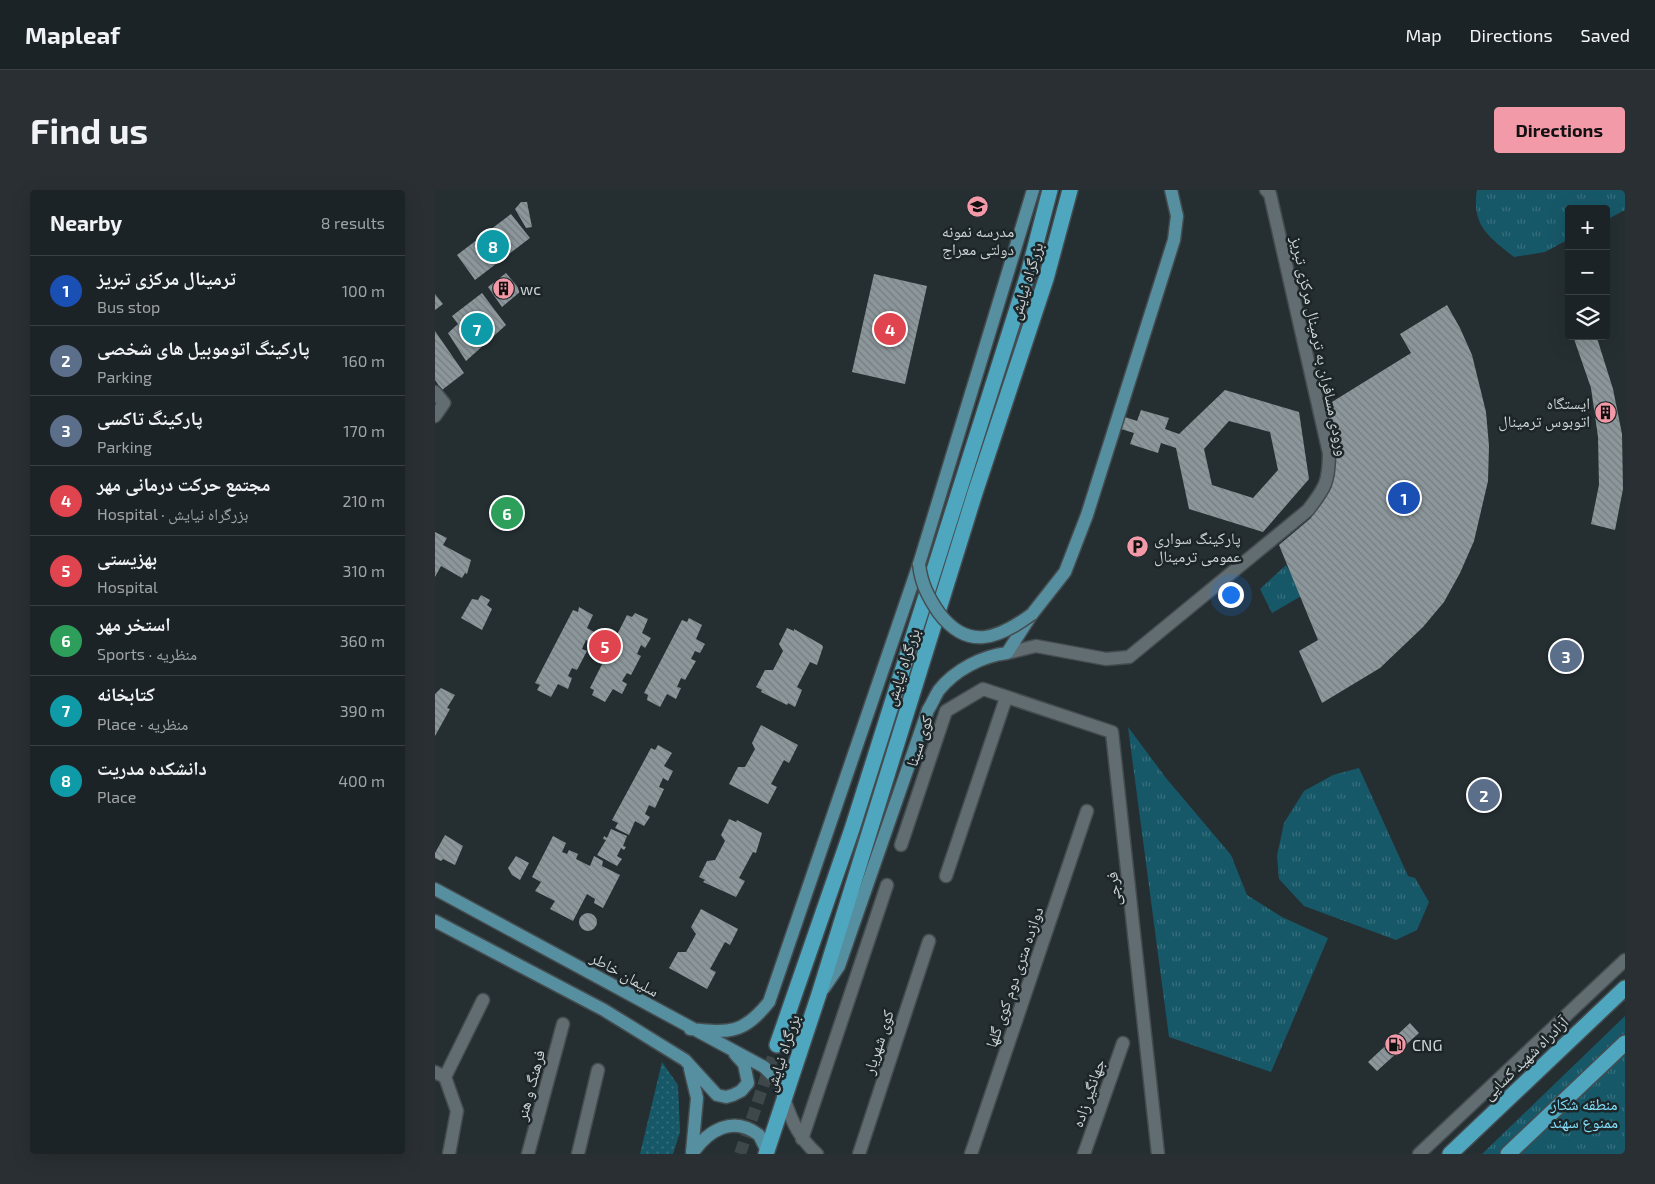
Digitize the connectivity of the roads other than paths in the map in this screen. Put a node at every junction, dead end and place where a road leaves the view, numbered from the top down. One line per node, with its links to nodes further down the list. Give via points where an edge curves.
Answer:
1 (1050, 190): 27 (highway, بزرگراه نیایش, via 1025,283 853,829)
2 (1070, 190): 21 (highway, بزرگراه نیایش, via 1046,279 972,503)
3 (1171, 190): 9 (main road, via 1177,216 1174,240 1087,516 1065,572)
4 (1266, 190): 10 (street, ورودی مسافران به ترمینال مرکزی تبریز, via 1270,194 1329,453 1329,477 1320,494 1307,510 1129,657 1106,659 1036,646)
5 (1034, 191): 8 (main road)
6 (435, 392): 7 (street, via 444,403)
7 (435, 416)
8 (919, 564): 9 (main road, bridge, via 920,581 933,604 948,625 964,636 983,638 1008,631); 24 (main road, via 769,1002 745,1026 713,1031)
9 (1032, 614): 10 (main road)
10 (1007, 653): 21 (main road, via 989,655 964,668 939,689 928,710 839,966)
11 (1006, 698): 13 (street, کوی سینا, via 983,689 946,711); 14 (street); 43 (street, فرجی, via 1112,732)
12 (1087, 811): 41 (street, دوازده متری دوم کوی گلها)
13 (901, 845)
14 (946, 876)
15 (887, 885): 33 (street)
16 (435, 889): 24 (main road, سلیمان خاطر)
17 (435, 921): 29 (main road, via 604,1010)
18 (929, 941): 40 (street, کوی شهریار)
19 (1625, 960): 44 (street)
20 (1625, 988): 45 (highway, آزادراه شهید کسایی)
21 (819, 994): 32 (highway, بزرگراه نیایش)
22 (483, 1000): 31 (street)
23 (563, 1024): 36 (street, فرهنگ و هنر)
24 (690, 1028): 28 (main road, سلیمان خاطر)
25 (1123, 1043): 42 (street, جهانگیر زاده)
26 (1625, 1043): 46 (highway)
27 (777, 1045)
28 (725, 1047): 29 (main road, via 739,1058 747,1072 747,1083 741,1091 727,1097 717,1095); 32 (main road, سلیمان خاطر, via 774,1075 783,1089)
29 (685, 1060): 38 (main road, via 693,1075 697,1098)
30 (598, 1070): 37 (street)
31 (440, 1074): 35 (street, via 457,1111)
32 (785, 1100): 33 (street); 34 (highway, بزرگراه نیایش)
33 (802, 1139): 39 (street)
34 (766, 1153): 38 (main road, via 759,1135 736,1125 707,1135)
35 (449, 1154)
36 (528, 1154)
37 (578, 1154)
38 (692, 1154)
39 (817, 1154)
40 (859, 1154)
41 (971, 1154)
42 (1084, 1154)
43 (1158, 1154)
44 (1419, 1154)
45 (1450, 1154)
46 (1508, 1154)

